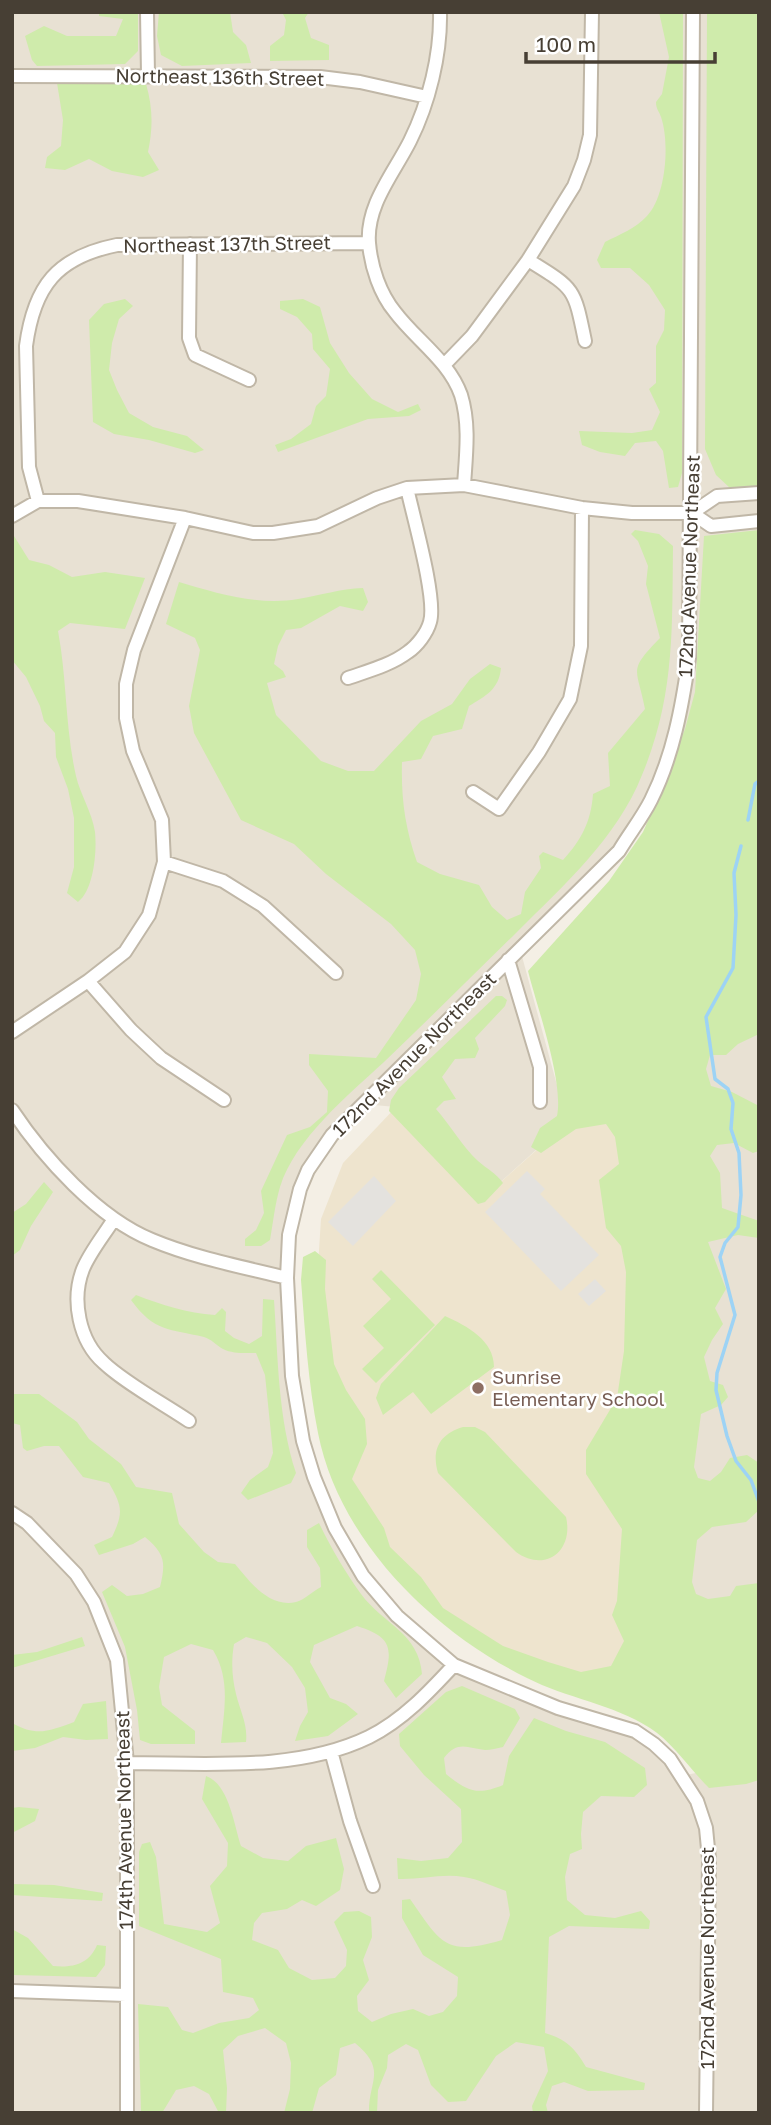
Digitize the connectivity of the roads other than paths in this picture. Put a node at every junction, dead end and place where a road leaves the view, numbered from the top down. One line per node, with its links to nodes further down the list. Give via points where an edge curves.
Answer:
1 (147, 12): 5 (street)
2 (440, 12): 7 (street, via 437,55)
3 (593, 12): 10 (street, via 590,135 584,160)
4 (693, 12): 19 (street, 172nd Avenue Northeast)
5 (148, 75): 6 (street, Northeast 136th Street); 7 (street, Northeast 136th Street, via 320,77)
6 (12, 76)
7 (427, 97): 8 (street, via 410,140 380,193)
8 (369, 243): 9 (street, Northeast 137th Street); 12 (street, via 379,285 394,312)
9 (190, 244): 13 (street, via 191,349); 17 (street, Northeast 137th Street, via 117,245 95,250 51,276 37,299 26,346 29,467)
10 (528, 260): 11 (street, via 569,287); 12 (street, via 472,336)
11 (585, 341)
12 (444, 365): 14 (street, via 460,394 467,423)
13 (249, 380)
14 (464, 485): 15 (street); 18 (street)
15 (407, 488): 21 (street, via 318,526 293,531 253,533); 23 (street, via 431,597 431,621 409,652)
16 (759, 493): 19 (street, via 717,496)
17 (38, 502): 20 (street); 21 (street, via 78,500)
18 (582, 508): 19 (street); 24 (street, via 581,646 570,699 499,809)
19 (692, 513): 22 (street, via 711,526); 26 (street, 172nd Avenue Northeast, via 684,698 650,800 618,851)
20 (12, 516)
21 (185, 518): 25 (street, via 134,650 126,684 126,718 133,751 162,820)
22 (759, 521)
23 (348, 678)
24 (473, 792)
25 (164, 862): 27 (street, via 223,881 263,906); 28 (street, via 149,915 136,937 125,953)
26 (508, 960): 31 (street, via 540,1067); 34 (street, 172nd Avenue Northeast, via 332,1135 300,1189 289,1235)
27 (336, 973)
28 (88, 981): 29 (street); 30 (street, via 161,1058)
29 (12, 1032)
30 (224, 1100)
31 (540, 1102)
32 (14, 1117): 33 (street, via 60,1170)
33 (114, 1219): 34 (street, via 152,1240); 35 (street, via 83,1268 77,1292 87,1341 103,1363)
34 (287, 1278): 37 (street, 172nd Avenue Northeast, via 292,1377 303,1441 335,1528 363,1576 397,1616)
35 (189, 1421)
36 (12, 1513): 39 (street, 174th Avenue Northeast, via 52,1547 94,1602 117,1660)
37 (454, 1665): 38 (street, via 396,1720); 44 (street, 172nd Avenue Northeast, via 558,1708 635,1731 670,1759 698,1801 709,1859)
38 (331, 1751): 39 (street, via 287,1760); 40 (street)
39 (127, 1763): 42 (street, 174th Avenue Northeast)
40 (373, 1886)
41 (12, 1991): 42 (street)
42 (127, 1995): 43 (street, 174th Avenue Northeast)
43 (127, 2113)
44 (706, 2113)

